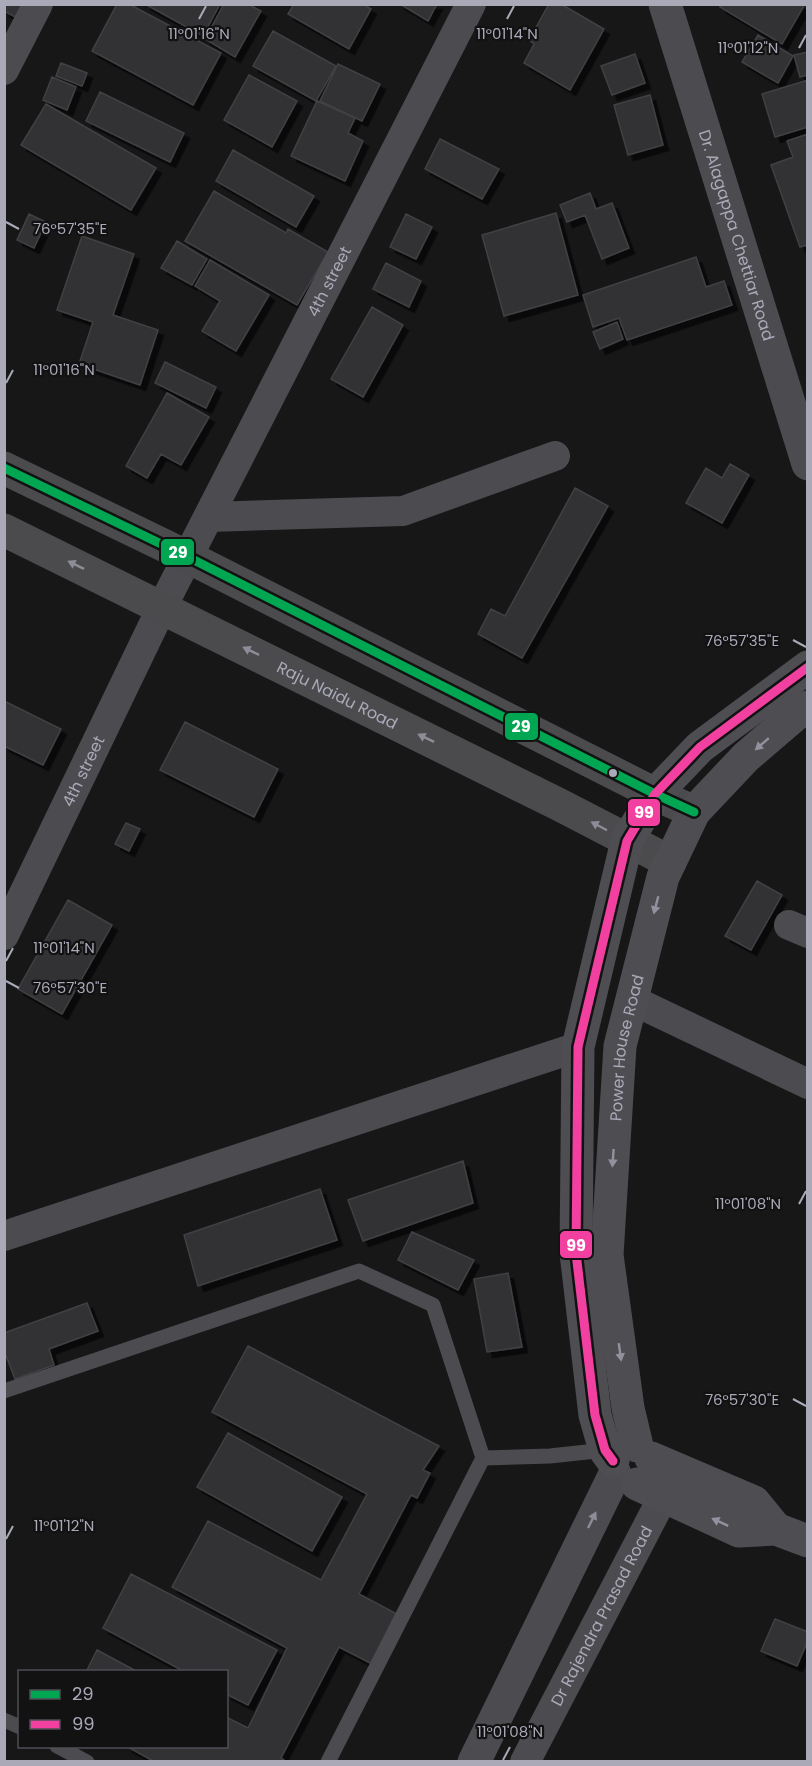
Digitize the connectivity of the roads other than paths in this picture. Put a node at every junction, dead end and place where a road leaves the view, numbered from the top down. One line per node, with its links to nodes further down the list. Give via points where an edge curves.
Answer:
1 (38, 4): 4 (street)
2 (471, 4): 8 (street, 4th street)
3 (666, 4): 6 (street, Dr. Alagappa Chettiar Road)
4 (4, 70)
5 (555, 456): 8 (street, via 403,511)
6 (807, 464)
7 (4, 468): 10 (main road)
8 (208, 517): 10 (street, 4th street)
9 (4, 530): 11 (main road, Raju Naidu Road, one-way to 9)
10 (188, 557): 11 (street, 4th street); 14 (main road)
11 (162, 608): 16 (main road, Raju Naidu Road, one-way to 11); 18 (street, 4th street)
12 (807, 667): 14 (main road, via 700,747)
13 (807, 707): 15 (main road, Power House Road, one-way to 15, via 746,757)
14 (655, 794): 15 (main road); 16 (main road)
15 (694, 812): 17 (main road, Power House Road)
16 (627, 841): 17 (main road, Raju Naidu Road); 20 (main road)
17 (670, 862): 19 (main road, Power House Road, one-way to 19)
18 (4, 935)
19 (632, 1000): 21 (street); 25 (main road, Power House Road, one-way to 25, via 620,1046 607,1255)
20 (578, 1047): 22 (street); 25 (main road, via 576,1253 595,1415)
21 (807, 1084)
22 (4, 1236)
23 (4, 1391): 24 (lane, via 359,1271 433,1305)
24 (483, 1458): 25 (lane, via 550,1456); 32 (lane)
25 (637, 1469): 26 (main road, via 754,1502 776,1528); 27 (street); 35 (street, Dr Rajendra Prasad Road)
26 (807, 1541)
27 (543, 1645): 33 (street); 34 (street)
28 (4, 1720): 29 (lane)
29 (18, 1726)
30 (61, 1748): 31 (lane)
31 (87, 1761)
32 (328, 1761)
33 (474, 1761)
34 (495, 1761)
35 (525, 1761)

